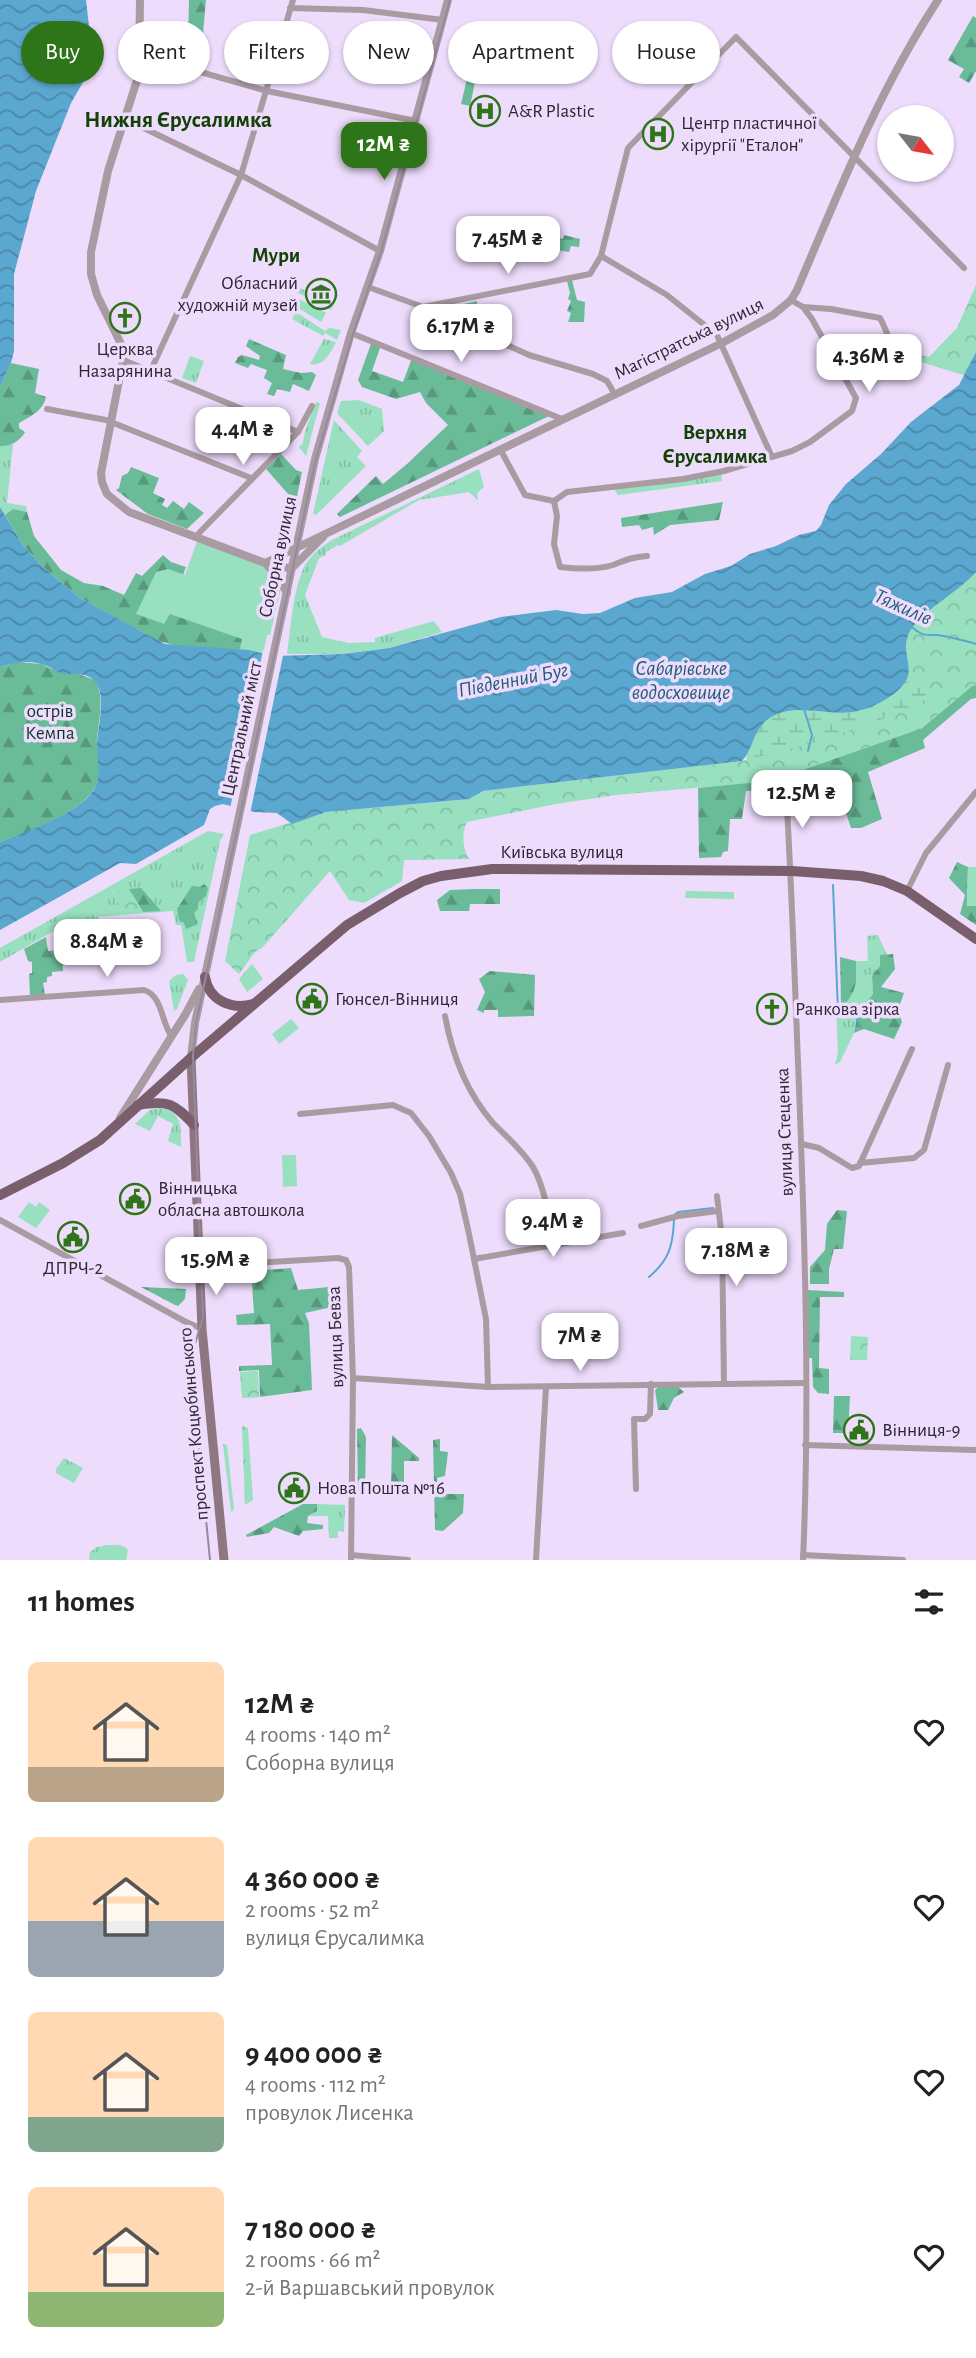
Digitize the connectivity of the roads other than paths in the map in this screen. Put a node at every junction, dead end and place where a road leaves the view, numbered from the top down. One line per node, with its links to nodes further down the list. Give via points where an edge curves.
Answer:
1 (140, 0): 7 (street)
2 (293, 0): 5 (street)
3 (448, 0): 6 (street, Соборна вулиця)
4 (938, 0): 13 (street, Магістратська вулиця, via 898,65)
5 (290, 9): 6 (street, via 363,10); 10 (street)
6 (443, 20): 12 (street, Соборна вулиця)
7 (140, 21)
8 (210, 75): 10 (street)
9 (136, 84): 11 (street)
10 (267, 91): 12 (street); 14 (street)
11 (125, 119): 14 (street); 25 (street, via 108,171 91,252 94,285 121,344)
12 (416, 121): 15 (street, Соборна вулиця)
13 (853, 158): 16 (street, via 736,37 628,148); 17 (street); 19 (street, Магістратська вулиця)
14 (241, 175): 15 (street); 26 (street)
15 (380, 251): 18 (street, Соборна вулиця)
16 (601, 256): 20 (street, via 590,274); 23 (street, via 667,295)
17 (964, 268)
18 (368, 286): 20 (street); 22 (street, Соборна вулиця)
19 (791, 300): 21 (street); 23 (street, Магістратська вулиця)
20 (423, 307): 27 (street, via 529,355 593,373)
21 (803, 307): 24 (street, via 880,318); 34 (street, via 853,389 855,405 810,442)
22 (351, 333): 30 (street); 37 (street, Соборна вулиця)
23 (722, 343): 27 (street, Магістратська вулиця); 34 (street)
24 (897, 357)
25 (123, 360): 26 (street); 31 (street)
26 (150, 372): 32 (street)
27 (614, 393): 30 (street, Магістратська вулиця)
28 (312, 406): 32 (street)
29 (47, 409): 31 (street)
30 (562, 419): 33 (street, Магістратська вулиця)
31 (111, 422): 35 (street); 39 (street, via 101,473 107,494 136,515)
32 (298, 432): 35 (street)
33 (500, 449): 36 (street, via 525,495); 38 (street, Магістратська вулиця)
34 (772, 457): 36 (street, via 683,479 567,492)
35 (251, 478): 39 (street)
36 (554, 501): 41 (street, via 554,544 560,567 596,568)
37 (302, 523): 38 (street, via 311,533); 40 (street, Соборна вулиця)
38 (328, 531): 40 (street, Магістратська вулиця); 43 (street)
39 (197, 538): 42 (street)
40 (296, 547): 42 (street, Магістратська вулиця); 43 (street, Соборна вулиця)
41 (647, 556)
42 (265, 563): 43 (street); 44 (street)
43 (292, 568): 44 (street, Соборна вулиця)
44 (286, 593): 45 (street, Соборна вулиця)
45 (277, 637): 48 (street, Центральний міст)
46 (786, 791): 49 (street, вулиця Стеценка)
47 (976, 792): 50 (street, via 926,853)
48 (237, 828): 52 (street, проспект Коцюбинського)
49 (792, 871): 50 (main road, Київська вулиця, via 861,876); 54 (main road, Київська вулиця, via 492,869 441,876 400,892 348,925); 64 (street, вулиця Стеценка)
50 (907, 891): 51 (main road, Київська вулиця)
51 (976, 939)
52 (205, 977): 54 (main road, via 208,990 220,1001 237,1007); 56 (street); 58 (street, проспект Коцюбинського)
53 (0, 1000): 56 (street, via 144,990 156,998)
54 (254, 1004): 58 (main road, Київська вулиця)
55 (445, 1016): 72 (street, via 460,1071 491,1120 534,1169)
56 (172, 1037): 62 (street)
57 (912, 1049): 65 (street)
58 (191, 1058): 60 (main road, Київська вулиця); 63 (main road, проспект Коцюбинського)
59 (948, 1065): 65 (street, via 925,1150 914,1158)
60 (137, 1105): 62 (main road, Київська вулиця); 63 (main road, via 172,1104)
61 (300, 1114): 73 (street, via 385,1105 411,1112 460,1194)
62 (115, 1125): 66 (main road, Київська вулиця, via 63,1163)
63 (194, 1125): 74 (main road, проспект Коцюбинського)
64 (802, 1144): 65 (street, via 819,1148 852,1168); 77 (street, вулиця Стеценка)
65 (860, 1163)
66 (2, 1193)
67 (717, 1196): 68 (street)
68 (718, 1212): 70 (street); 78 (street)
69 (0, 1220): 75 (street)
70 (641, 1226)
71 (623, 1233): 72 (street)
72 (555, 1245): 73 (street)
73 (474, 1259): 80 (street, via 486,1319)
74 (201, 1266): 75 (main road, проспект Коцюбинського); 76 (street, вулиця Бевза, via 346,1260)
75 (202, 1329): 87 (main road, проспект Коцюбинського)
76 (354, 1378): 80 (street); 85 (street, вулиця Бевза)
77 (805, 1382): 78 (street); 82 (street, вулиця Стеценка)
78 (724, 1383): 79 (street)
79 (651, 1384): 81 (street); 84 (street, via 650,1414 634,1419)
80 (488, 1387): 81 (street)
81 (545, 1387): 89 (street)
82 (805, 1446): 83 (street); 86 (street, вулиця Стеценка)
83 (976, 1450)
84 (636, 1489)
85 (351, 1558): 88 (street)
86 (803, 1558): 90 (street)
87 (224, 1560)
88 (408, 1560)
89 (536, 1560)
90 (903, 1560)

